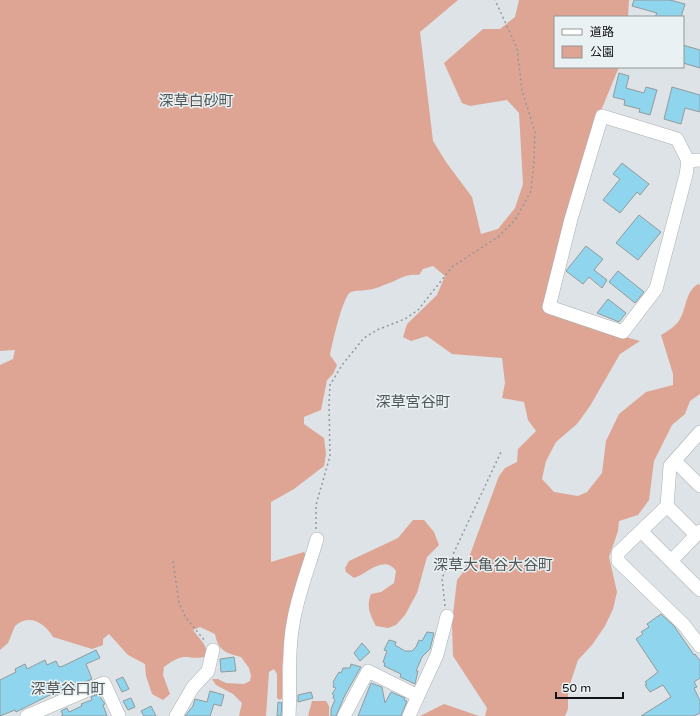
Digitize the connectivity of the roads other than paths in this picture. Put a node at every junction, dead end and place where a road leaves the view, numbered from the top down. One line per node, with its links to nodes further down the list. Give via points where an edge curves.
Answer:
1 (694, 161): 1 (street, via 686,175 656,289 623,332 549,307 571,219 602,116 677,139)
2 (700, 433): 3 (street)
3 (675, 461): 4 (street); 5 (street, via 670,466)
4 (700, 486)
5 (667, 506): 6 (street); 7 (street)
6 (641, 531): 9 (street); 12 (street, via 618,553 618,561 684,625)
7 (698, 533): 9 (street)
8 (317, 539): 18 (street, via 293,624 289,654)
9 (671, 561): 10 (street)
10 (700, 590)
11 (447, 616): 14 (street, via 438,655)
12 (700, 646)
13 (213, 650): 17 (street, via 208,671 193,687)
14 (418, 696): 19 (street, via 368,671); 20 (street)
15 (26, 716): 16 (street, via 104,683)
16 (119, 716)
17 (176, 716)
18 (289, 716)
19 (344, 716)
20 (410, 716)

